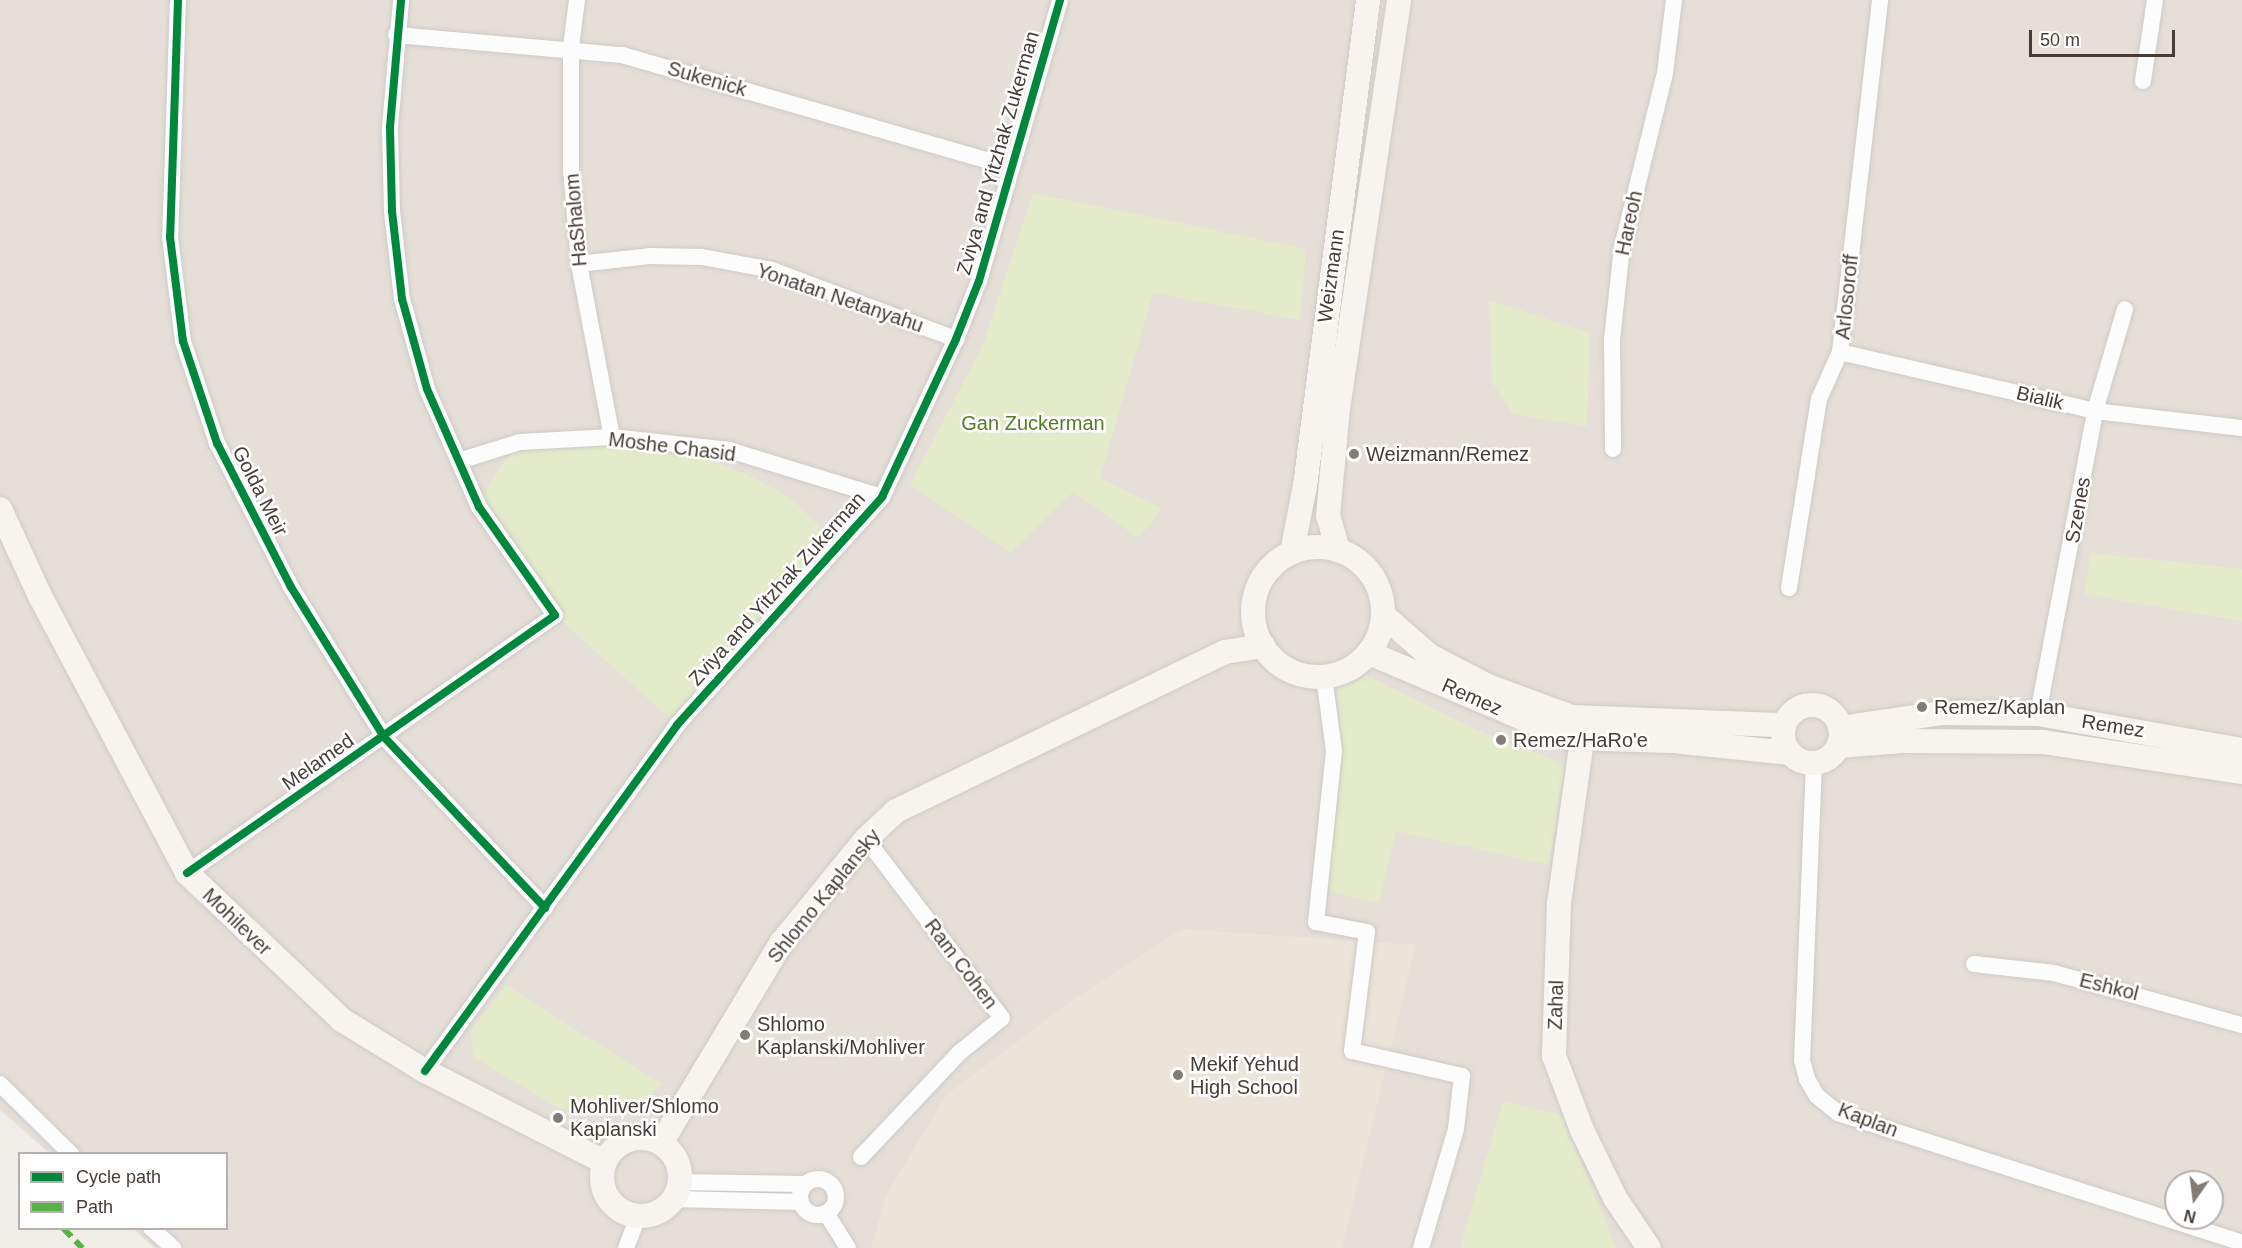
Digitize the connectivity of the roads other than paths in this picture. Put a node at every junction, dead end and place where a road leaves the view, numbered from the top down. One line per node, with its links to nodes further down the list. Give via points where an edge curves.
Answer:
1 (178, 0): 36 (street, Golda Meir, via 170,237 183,341 217,443 291,587)
2 (401, 0): 10 (street)
3 (577, 0): 11 (street, HaShalom)
4 (1060, 0): 13 (street, Zviya and Yitzhak Zukerman)
5 (1368, 0): 26 (street, Weizmann, via 1305,486)
6 (1399, 0): 25 (street, Weizmann, via 1338,409 1328,516)
7 (1674, 0): 21 (street, Hareoh, via 1665,73 1622,247 1612,340)
8 (1880, 0): 17 (street, Arlosoroff)
9 (2155, 0): 12 (street)
10 (396, 35): 11 (street, Sukenick); 22 (street, via 390,127 392,211 402,299 427,389)
11 (571, 47): 13 (street, Sukenick, via 622,55); 14 (street, HaShalom, via 571,170)
12 (2143, 81)
13 (1010, 167): 16 (street, Zviya and Yitzhak Zukerman, via 979,280)
14 (579, 264): 16 (street, Yonatan Netanyahu, via 650,256 702,257 772,270); 20 (street, HaShalom)
15 (2125, 309): 18 (street, Szenes)
16 (956, 339): 23 (street, Zviya and Yitzhak Zukerman)
17 (1840, 352): 18 (street, Bialik); 27 (street, Arlosoroff, via 1819,399)
18 (2094, 411): 19 (street, Bialik); 34 (street, Szenes)
19 (2242, 428)
20 (612, 437): 22 (street, Moshe Chasid, via 520,442); 23 (street, Moshe Chasid, via 729,450)
21 (1613, 449)
22 (459, 461): 36 (street, Melamed, via 479,507 555,615)
23 (882, 497): 45 (street, Zviya and Yitzhak Zukerman, via 677,725)
24 (0, 509): 44 (street, Mohilever, via 40,596)
25 (1338, 550): 26 (street, via 1319,547); 28 (street, via 1368,570 1379,587)
26 (1292, 552): 29 (street, via 1268,571 1259,585)
27 (1789, 588)
28 (1383, 615): 32 (street, via 1378,639); 35 (street, Remez, via 1430,656 1488,686 1572,717)
29 (1254, 621): 30 (street); 31 (street)
30 (1264, 646): 31 (street); 33 (street, via 1284,667)
31 (1225, 652): 43 (street, Shlomo Kaplansky, via 896,811)
32 (1369, 653): 33 (street, via 1350,669); 38 (street, Remez, via 1539,728)
33 (1324, 675): 64 (street, via 1334,752 1316,922 1367,932 1352,1051 1462,1076 1455,1129)
34 (2038, 714): 37 (street, Remez, via 1943,713); 39 (street, Remez)
35 (1784, 725): 37 (street, via 1795,710 1813,705 1830,712); 40 (street, via 1783,735)
36 (384, 737): 44 (street, Melamed); 45 (street, Golda Meir)
37 (1839, 737): 41 (street, via 1829,757); 42 (street, Remez, via 2043,742)
38 (1582, 740): 40 (street, Remez, via 1673,741); 65 (street, Zahal, via 1559,903 1554,1056 1582,1130 1615,1198)
39 (2242, 750)
40 (1790, 753): 41 (street)
41 (1814, 763): 60 (street, Kaplan, via 1802,1060 1817,1096 1838,1113)
42 (2242, 772)
43 (866, 839): 50 (street, Shlomo Kaplansky, via 782,942); 52 (street, Ram Cohen, via 1002,1018 959,1053)
44 (187, 873): 48 (street, Mohilever, via 342,1020)
45 (545, 908): 48 (street, Zviya and Yitzhak Zukerman)
46 (1974, 964): 47 (street, Eshkol, via 2054,973)
47 (2242, 1025)
48 (425, 1071): 53 (street, Mohilever)
49 (0, 1084): 51 (street)
50 (661, 1143): 53 (street, via 642,1138 622,1142); 55 (street, via 677,1160)
51 (69, 1152)
52 (861, 1157)
53 (604, 1162): 58 (street, via 602,1180 608,1198 626,1213)
54 (804, 1184): 55 (street); 56 (street); 57 (street, via 820,1178 831,1184 836,1200)
55 (677, 1191): 56 (street); 58 (street, via 652,1214)
56 (801, 1202): 57 (street, via 808,1212)
57 (826, 1213): 63 (street)
58 (638, 1216): 62 (street)
59 (153, 1230): 61 (street)
60 (2242, 1243)
61 (173, 1248)
62 (626, 1248)
63 (848, 1248)
64 (1421, 1248)
65 (1649, 1248)

